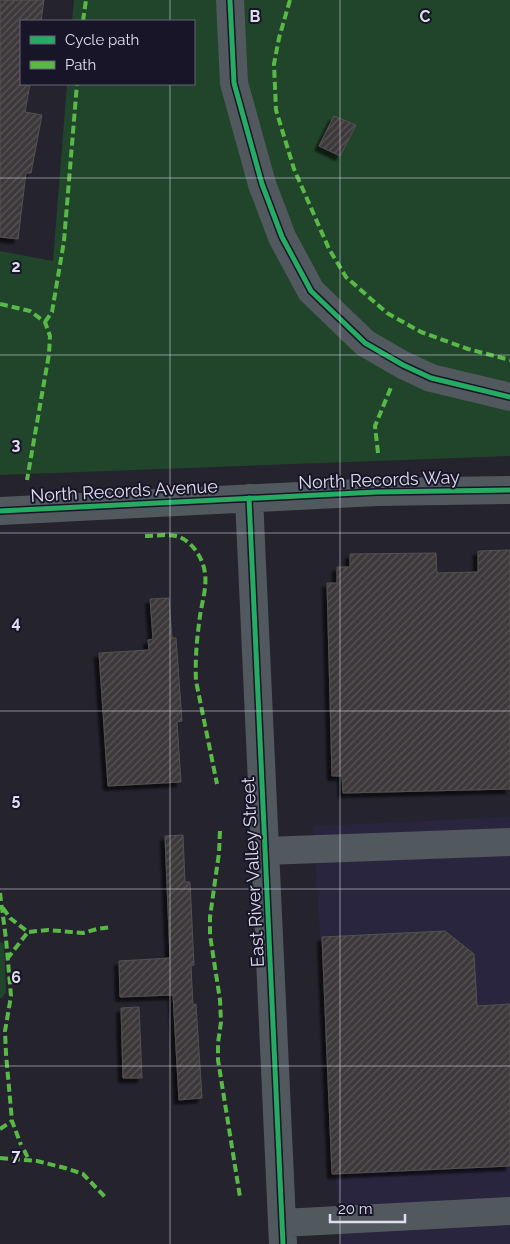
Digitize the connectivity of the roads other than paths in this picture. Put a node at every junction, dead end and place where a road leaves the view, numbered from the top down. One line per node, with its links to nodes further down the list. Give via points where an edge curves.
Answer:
1 (230, 0): 2 (street, via 234,83 262,184 282,237 311,291 364,343 403,365 431,378)
2 (510, 397)
3 (510, 490): 4 (street, North Records Way)
4 (249, 498): 5 (street, North Records Avenue); 7 (street, East River Valley Street)
5 (0, 511)
6 (510, 842): 7 (street)
7 (265, 851): 9 (street, East River Valley Street)
8 (510, 1211): 9 (street)
9 (283, 1234)

